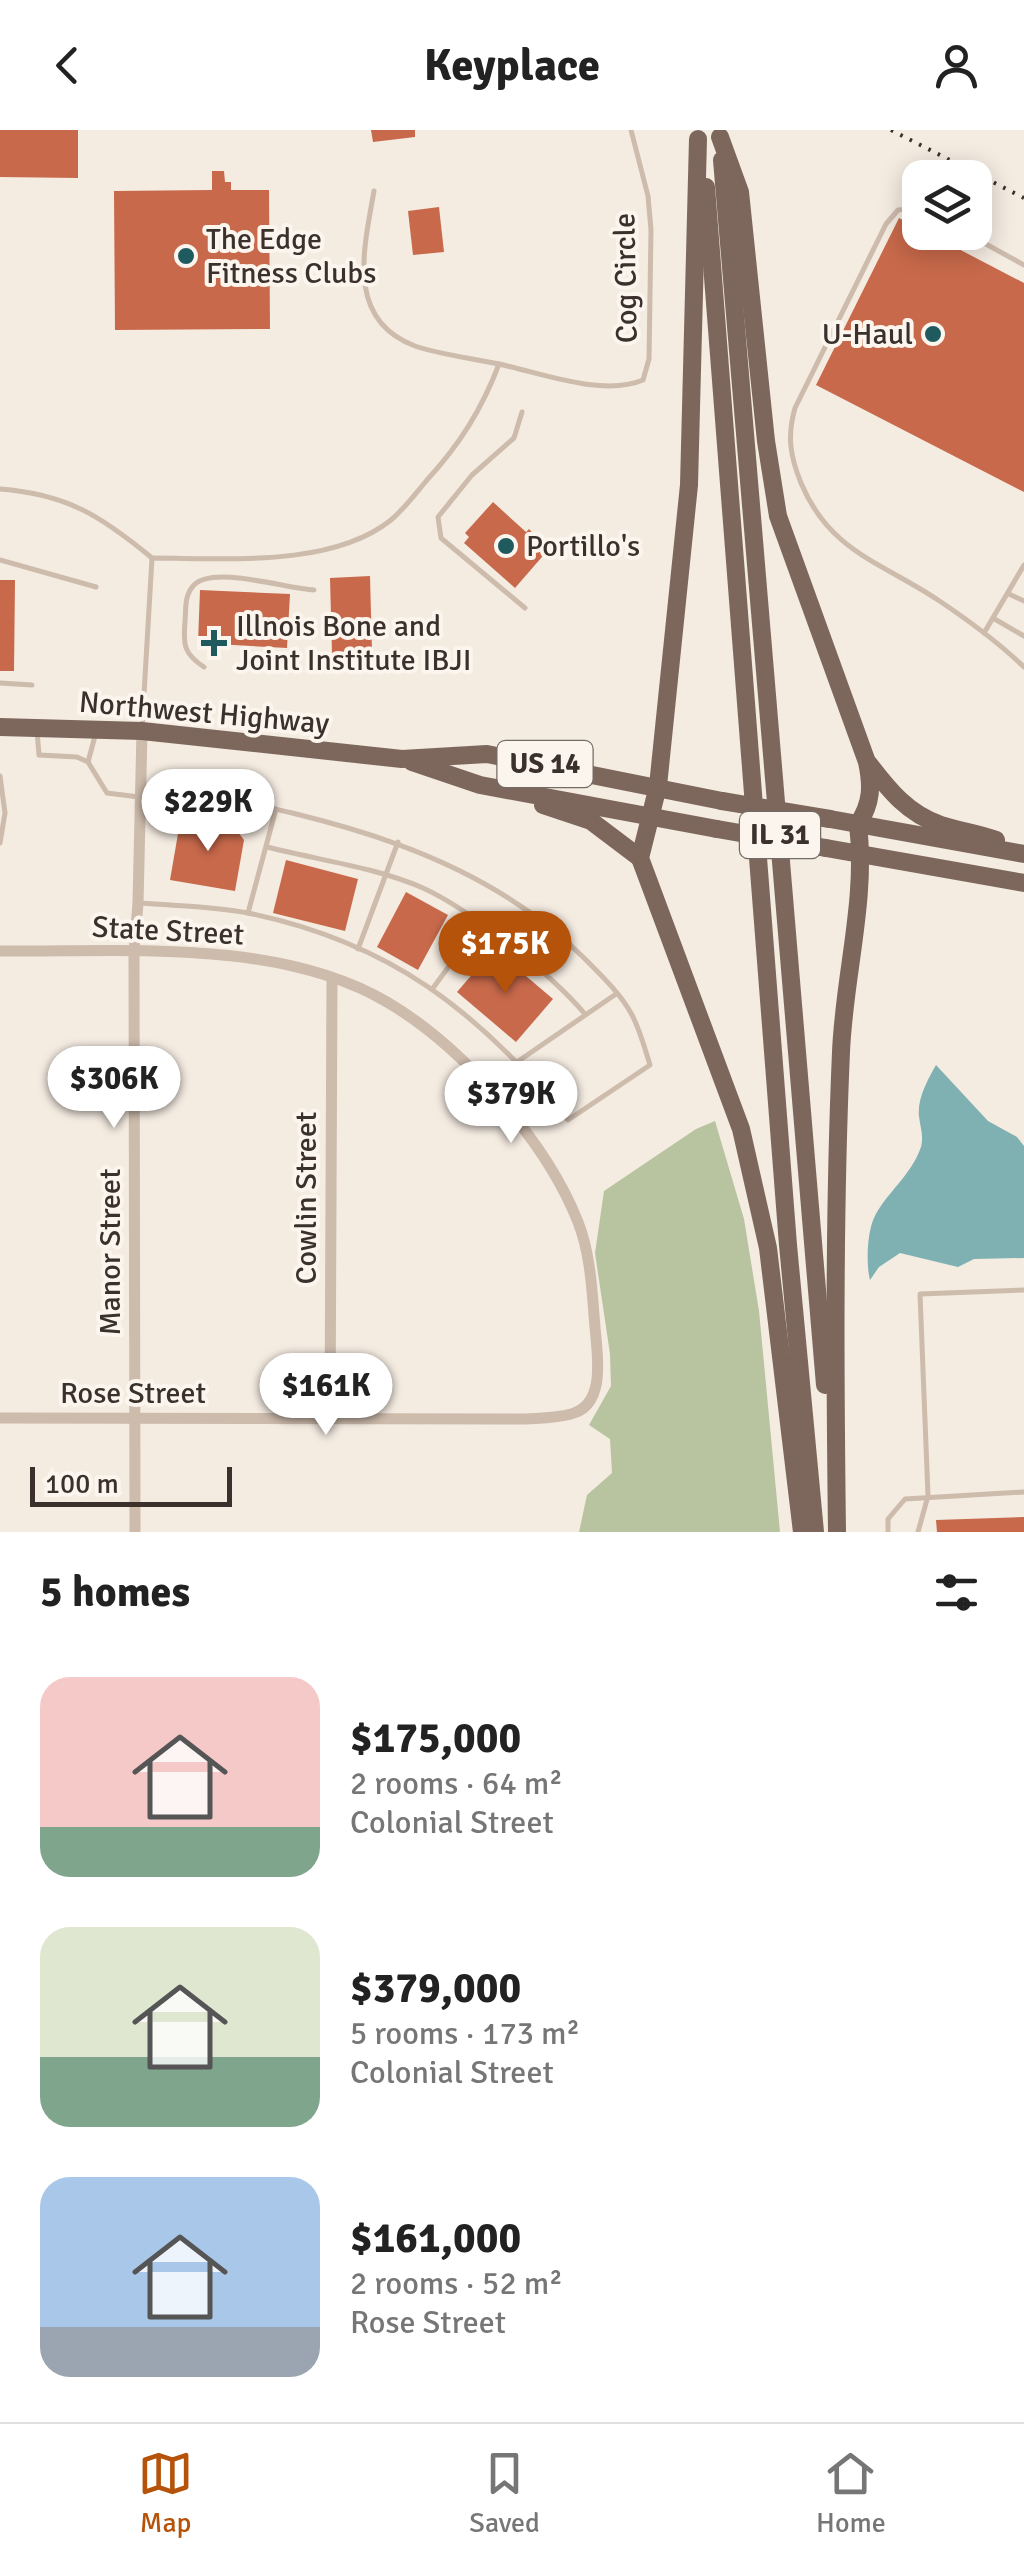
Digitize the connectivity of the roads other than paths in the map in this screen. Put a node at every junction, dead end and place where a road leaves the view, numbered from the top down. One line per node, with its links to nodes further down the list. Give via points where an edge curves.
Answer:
1 (630, 130): 8 (lane, Cog Circle, via 651,230 650,359 643,380 604,387)
2 (698, 134): 35 (main road, via 691,456); 70 (main road, IL 31)
3 (720, 134): 32 (main road, via 740,192 778,516); 71 (main road, IL 31)
4 (374, 191): 8 (lane, via 364,288 382,324 416,346)
5 (902, 210): 20 (lane, via 886,224 801,394 790,454 808,500 831,532)
6 (992, 247): 7 (lane)
7 (1024, 265)
8 (499, 364): 11 (lane, via 477,416 444,462 390,520 365,535 288,555)
9 (522, 412): 18 (lane, via 514,438 438,517 441,538)
10 (0, 489): 11 (lane, via 72,502)
11 (152, 558): 29 (lane)
12 (0, 560): 14 (lane)
13 (1024, 566): 16 (lane)
14 (96, 586)
15 (314, 590): 22 (lane, via 288,590 264,579 206,578 194,585 186,597 183,646)
16 (1008, 593): 17 (lane); 19 (lane)
17 (1024, 602)
18 (525, 608)
19 (993, 618): 20 (lane); 21 (lane)
20 (984, 634): 23 (lane)
21 (1024, 636)
22 (204, 666)
23 (1024, 667)
24 (0, 682): 25 (lane)
25 (32, 685)
26 (0, 727): 27 (main road, Northwest Highway / US 14)
27 (37, 728): 28 (main road, Northwest Highway / US 14); 31 (lane, via 39,755)
28 (96, 730): 29 (main road, Northwest Highway / US 14); 31 (lane)
29 (142, 731): 30 (main road, Northwest Highway / US 14); 37 (street, Manor Street)
30 (402, 759): 34 (main road, Northwest Highway / US 14); 35 (main road, Northwest Highway / US 14, via 486,754)
31 (88, 762): 37 (lane, via 107,792)
32 (868, 762): 40 (main road, via 870,800); 45 (main road, via 915,813)
33 (0, 776): 41 (lane)
34 (480, 785): 39 (main road, Northwest Highway / US 14); 47 (main road, via 591,822)
35 (658, 786): 39 (main road); 40 (main road, Northwest Highway / US 14, bridge)
36 (182, 789): 38 (lane)
37 (140, 798): 50 (street, Manor Street)
38 (276, 809): 42 (lane); 44 (lane)
39 (652, 815): 46 (main road, Northwest Highway / US 14, bridge); 47 (main road)
40 (858, 824): 45 (main road, Northwest Highway / US 14); 46 (main road)
41 (1, 828): 43 (lane)
42 (398, 842): 48 (lane); 58 (lane, via 516,904 565,940)
43 (0, 843)
44 (267, 848): 48 (lane); 51 (lane)
45 (1024, 853)
46 (862, 856): 49 (main road, Northwest Highway / US 14); 71 (main road, via 837,1137)
47 (640, 858): 69 (main road, via 740,1129 768,1248)
48 (385, 876): 52 (lane, via 424,888); 54 (lane)
49 (1024, 883)
50 (138, 903): 51 (lane); 55 (street, Manor Street)
51 (248, 913): 54 (lane)
52 (480, 924): 57 (lane); 59 (lane)
53 (0, 950): 55 (street, State Street)
54 (358, 950): 57 (lane)
55 (134, 952): 56 (street, State Street, via 241,957); 64 (street, Manor Street)
56 (332, 978): 62 (street, State Street, via 384,1000 429,1030 529,1136 579,1224); 65 (street, Cowlin Street)
57 (433, 988): 60 (lane)
58 (616, 994): 59 (lane); 60 (lane, via 632,1014 650,1065 568,1120)
59 (586, 1014): 60 (lane)
60 (517, 1062)
61 (1024, 1290): 67 (lane, via 920,1294)
62 (598, 1372): 65 (street, Rose Street, via 592,1397 575,1414)
63 (0, 1418): 64 (street, Rose Street)
64 (136, 1418): 65 (street, Rose Street); 68 (street, Manor Street)
65 (330, 1418)
66 (1024, 1492): 67 (lane)
67 (928, 1496): 72 (lane, via 896,1505); 73 (lane)
68 (134, 1532)
69 (802, 1532)
70 (815, 1532)
71 (836, 1532)
72 (888, 1532)
73 (918, 1532)

